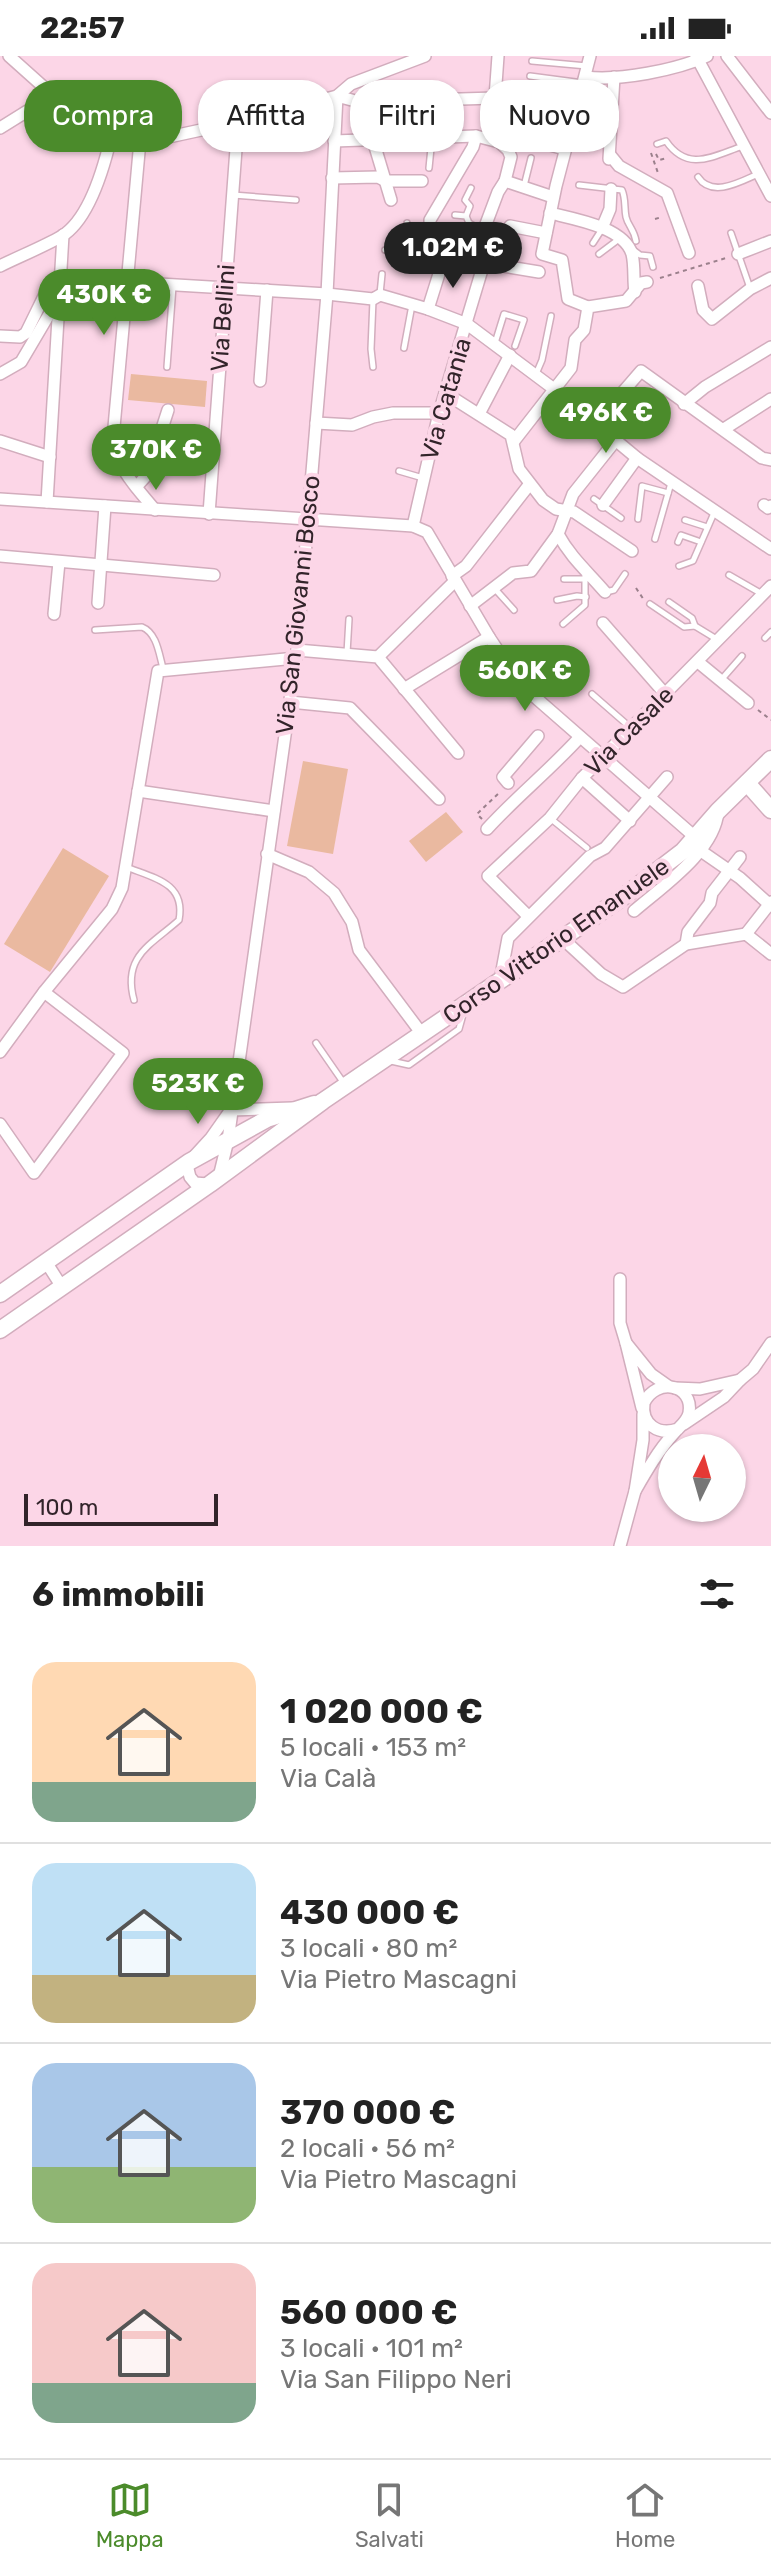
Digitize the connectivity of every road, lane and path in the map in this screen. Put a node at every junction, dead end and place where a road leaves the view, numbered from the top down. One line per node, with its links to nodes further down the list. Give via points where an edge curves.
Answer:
1 (9, 56): 10 (street)
2 (425, 56): 12 (street, via 351,84)
3 (498, 56): 11 (street)
4 (727, 56): 16 (street)
5 (701, 57): 9 (street, via 675,68); 24 (street)
6 (532, 61): 7 (lane)
7 (587, 71): 8 (lane); 9 (street)
8 (530, 76)
9 (614, 77): 66 (street, via 610,158 667,193)
10 (36, 80)
11 (496, 80)
12 (337, 96): 13 (street); 14 (street, via 359,102); 21 (street, Via San Giovanni Bosco)
13 (334, 97)
14 (480, 99)
15 (24, 113): 17 (street)
16 (771, 113)
17 (0, 128)
18 (464, 136): 19 (street)
19 (476, 136): 20 (street); 70 (street, via 430,220)
20 (480, 137)
21 (334, 141): 22 (street)
22 (350, 141)
23 (657, 144): 24 (lane, via 666,141 680,157 692,160)
24 (744, 146): 37 (street)
25 (108, 152): 61 (street, via 82,217)
26 (139, 152): 78 (street)
27 (236, 152): 47 (street, Via Bellini)
28 (333, 152): 39 (street, Via San Giovanni Bosco)
29 (377, 152): 40 (street)
30 (431, 152): 36 (lane)
31 (509, 152): 42 (street)
32 (565, 152): 49 (street)
33 (652, 157): 35 (path, via 655,152 659,160)
34 (531, 158): 44 (lane)
35 (667, 158)
36 (429, 168)
37 (759, 173): 38 (lane, via 713,188); 48 (street)
38 (698, 177)
39 (332, 178): 40 (street); 86 (street, Via San Giovanni Bosco)
40 (386, 181): 41 (street); 51 (street)
41 (422, 181)
42 (505, 181): 44 (street); 58 (street, Via Catania)
43 (579, 185): 46 (lane)
44 (523, 187): 49 (street)
45 (471, 188): 54 (lane)
46 (611, 189): 57 (street); 63 (lane, via 625,194 626,219 634,229)
47 (232, 195): 50 (lane); 82 (street, Via Bellini)
48 (771, 196)
49 (553, 197): 52 (street)
50 (296, 200)
51 (391, 200)
52 (550, 213): 57 (street); 59 (street)
53 (455, 215): 54 (lane)
54 (466, 216): 58 (lane)
55 (407, 223): 69 (lane)
56 (510, 226): 58 (path, via 507,239); 59 (street)
57 (602, 228): 63 (street); 64 (lane)
58 (483, 232): 71 (street, Via Catania)
59 (546, 233): 90 (street, via 542,254 562,260 568,299)
60 (731, 233): 68 (lane)
61 (63, 235): 72 (street); 76 (street)
62 (771, 241): 68 (street)
63 (628, 242): 67 (lane); 73 (lane, via 640,255 650,256); 85 (street)
64 (593, 243)
65 (385, 250): 69 (lane)
66 (689, 253)
67 (599, 254)
68 (738, 254): 79 (path); 83 (lane)
69 (412, 258): 70 (street)
70 (437, 261): 71 (street); 91 (street)
71 (484, 264): 74 (street); 93 (street, Via Catania)
72 (0, 266)
73 (653, 267)
74 (539, 272)
75 (382, 274): 87 (lane)
76 (60, 278): 78 (street); 88 (street); 94 (street, via 52,280 26,333)
77 (771, 278): 83 (street)
78 (127, 282): 80 (street); 123 (street, via 113,438 123,472)
79 (647, 282): 85 (street)
80 (173, 285): 82 (street); 99 (lane)
81 (698, 286): 83 (street, via 703,310 712,319)
82 (225, 288): 84 (street); 132 (street, Via Bellini)
83 (750, 289)
84 (267, 290): 86 (street); 103 (street)
85 (635, 292): 90 (street, via 626,301)
86 (327, 294): 87 (street); 111 (street, Via San Giovanni Bosco)
87 (376, 297): 89 (street); 100 (lane)
88 (58, 298): 101 (street, via 21,362); 117 (street)
89 (413, 304): 91 (street); 97 (lane)
90 (588, 307): 104 (street, via 571,368)
91 (428, 309): 93 (street)
92 (551, 316): 102 (lane)
93 (467, 324): 95 (street); 105 (street, Via Catania)
94 (0, 336)
95 (495, 344): 98 (street); 98 (lane, via 504,314 524,320)
96 (771, 347): 107 (street)
97 (404, 348)
98 (512, 350): 102 (street); 110 (street)
99 (167, 367)
100 (373, 367)
101 (0, 374)
102 (535, 375): 104 (street)
103 (260, 381)
104 (554, 389): 112 (street); 116 (street)
105 (445, 393): 109 (street, Via Catania); 110 (street)
106 (771, 399): 113 (street)
107 (684, 404): 112 (street, via 641,371); 113 (street)
108 (168, 410): 123 (street, via 147,475)
109 (439, 413): 111 (street, via 393,413 352,425); 121 (street, Via Catania)
110 (479, 414): 116 (street)
111 (316, 423): 135 (street, Via San Giovanni Bosco)
112 (596, 423): 114 (street)
113 (724, 429): 119 (street)
114 (616, 440): 118 (street); 130 (street)
115 (0, 441): 117 (street)
116 (514, 441): 122 (street, via 519,469)
117 (50, 457): 126 (street)
118 (637, 458): 124 (street); 127 (street)
119 (771, 460)
120 (399, 471): 121 (lane)
121 (424, 478): 137 (street, Via Catania)
122 (529, 485): 130 (street); 153 (street)
123 (136, 487): 129 (street)
124 (669, 488): 131 (street); 134 (lane, via 642,486); 140 (lane)
125 (0, 499): 126 (street)
126 (47, 502): 128 (street)
127 (599, 502): 133 (lane)
128 (105, 506): 129 (street); 147 (street)
129 (155, 510): 132 (street)
130 (561, 510): 139 (street); 144 (street)
131 (714, 512): 138 (lane); 143 (street)
132 (209, 514): 135 (street)
133 (621, 518)
134 (638, 519)
135 (309, 520): 137 (street); 177 (street, Via San Giovanni Bosco)
136 (685, 520): 138 (lane)
137 (413, 526): 153 (street, via 427,532)
138 (707, 527): 142 (lane)
139 (558, 534): 149 (street); 156 (street, via 531,571 513,573)
140 (655, 539)
141 (678, 542): 142 (lane, via 681,535)
142 (701, 542): 148 (lane, via 693,561)
143 (771, 549)
144 (632, 551)
145 (0, 556): 146 (street)
146 (59, 562): 147 (street); 167 (street)
147 (101, 565): 151 (street); 163 (street)
148 (679, 566)
149 (585, 574): 154 (lane); 158 (street); 159 (lane)
150 (625, 574): 158 (lane, via 614,590)
151 (214, 575)
152 (729, 575): 157 (lane)
153 (453, 578): 165 (street); 180 (street)
154 (564, 579)
155 (636, 588): 160 (path)
156 (495, 589): 165 (street); 166 (lane)
157 (767, 590): 176 (street, Via Casale)
158 (605, 592)
159 (586, 597): 161 (lane); 170 (lane, via 585,605)
160 (641, 599)
161 (557, 600)
162 (669, 602): 171 (lane)
163 (98, 603)
164 (650, 604): 171 (lane, via 684,627)
165 (470, 606): 174 (street)
166 (514, 610)
167 (54, 614)
168 (349, 619): 178 (lane)
169 (603, 623): 186 (street)
170 (563, 624)
171 (695, 626): 176 (lane)
172 (95, 630): 182 (lane, via 148,629)
173 (771, 632): 175 (lane)
174 (489, 637): 184 (street); 192 (street, via 520,684)
175 (765, 638)
176 (719, 641): 181 (street, Via Casale)
177 (296, 654): 178 (street); 182 (street); 187 (street, Via San Giovanni Bosco)
178 (347, 654): 180 (street)
179 (742, 656): 183 (lane)
180 (378, 657): 184 (street)
181 (698, 662): 183 (street); 186 (street, Via Casale)
182 (161, 670): 200 (street)
183 (720, 680): 188 (street)
184 (404, 689): 193 (street)
185 (592, 694): 190 (lane)
186 (666, 695): 190 (street, Via Casale)
187 (290, 702): 202 (street, via 350,708); 205 (street, Via San Giovanni Bosco)
188 (748, 703): 189 (path)
189 (771, 720)
190 (631, 728): 194 (street, Via Casale)
191 (538, 736): 198 (street, via 503,777)
192 (580, 737): 194 (street); 209 (street)
193 (458, 753)
194 (603, 756): 197 (street, Via Casale); 201 (street)
195 (771, 759): 199 (main road, Corso Vittorio Emanuele)
196 (667, 777): 201 (street)
197 (582, 778): 207 (street, Via Casale); 208 (street)
198 (508, 783)
199 (747, 783): 204 (main road); 210 (main road, Corso Vittorio Emanuele, via 718,811)
200 (138, 791): 205 (street); 214 (street)
201 (650, 797): 208 (street); 210 (street)
202 (439, 799)
203 (491, 801): 206 (path)
204 (771, 810)
205 (274, 811): 212 (street, Via San Giovanni Bosco)
206 (477, 814)
207 (550, 818): 211 (lane); 218 (street, Via Casale, via 488,876)
208 (630, 821): 218 (street)
209 (487, 829)
210 (698, 844): 215 (street); 217 (street); 220 (main road, Corso Vittorio Emanuele)
211 (587, 848)
212 (267, 854): 227 (street, via 309,872 334,893 352,922 359,950); 234 (street, Via San Giovanni Bosco)
213 (740, 857): 215 (street)
214 (125, 867): 224 (street, via 112,909); 225 (lane, via 163,882 176,892 181,906 179,920 144,946 135,961 129,984)
215 (729, 870): 216 (street); 221 (street, via 688,932)
216 (771, 904): 219 (street)
217 (634, 911)
218 (528, 916): 223 (street, via 508,938)
219 (746, 934): 221 (street); 222 (street)
220 (563, 939): 221 (street, via 623,987); 223 (main road, Corso Vittorio Emanuele)
221 (686, 944)
222 (771, 954)
223 (500, 982): 226 (main road, Corso Vittorio Emanuele)
224 (44, 992): 229 (street); 235 (street, via 123,1053 34,1173)
225 (134, 1000)
226 (465, 1005): 227 (main road, Corso Vittorio Emanuele); 230 (lane, via 459,1029 409,1065)
227 (422, 1034): 230 (main road, Corso Vittorio Emanuele)
228 (316, 1043): 231 (lane)
229 (0, 1052)
230 (386, 1060): 231 (main road, Corso Vittorio Emanuele)
231 (346, 1086): 232 (main road, Corso Vittorio Emanuele)
232 (323, 1101): 233 (main road); 238 (main road)
233 (300, 1108): 234 (street); 236 (main road)
234 (231, 1110): 236 (street, Via San Giovanni Bosco); 237 (street)
235 (0, 1124)
236 (228, 1140): 237 (main road); 238 (street, Via San Giovanni Bosco)
237 (189, 1162): 238 (street, via 195,1183); 239 (main road)
238 (214, 1181): 241 (main road)
239 (46, 1262): 241 (street); 242 (main road)
240 (620, 1279): 244 (street, via 620,1323)
241 (62, 1287): 243 (main road)
242 (0, 1294)
243 (2, 1324)
244 (626, 1343): 247 (street, via 651,1374); 248 (street)
245 (771, 1343): 246 (street)
246 (740, 1380): 247 (street, via 700,1389); 249 (street)
247 (672, 1387): 248 (street, via 660,1386 647,1395); 249 (street, via 689,1404)
248 (643, 1412): 249 (street, via 655,1430); 250 (street)
249 (680, 1427): 250 (street)
250 (635, 1491): 251 (street)
251 (620, 1546)

